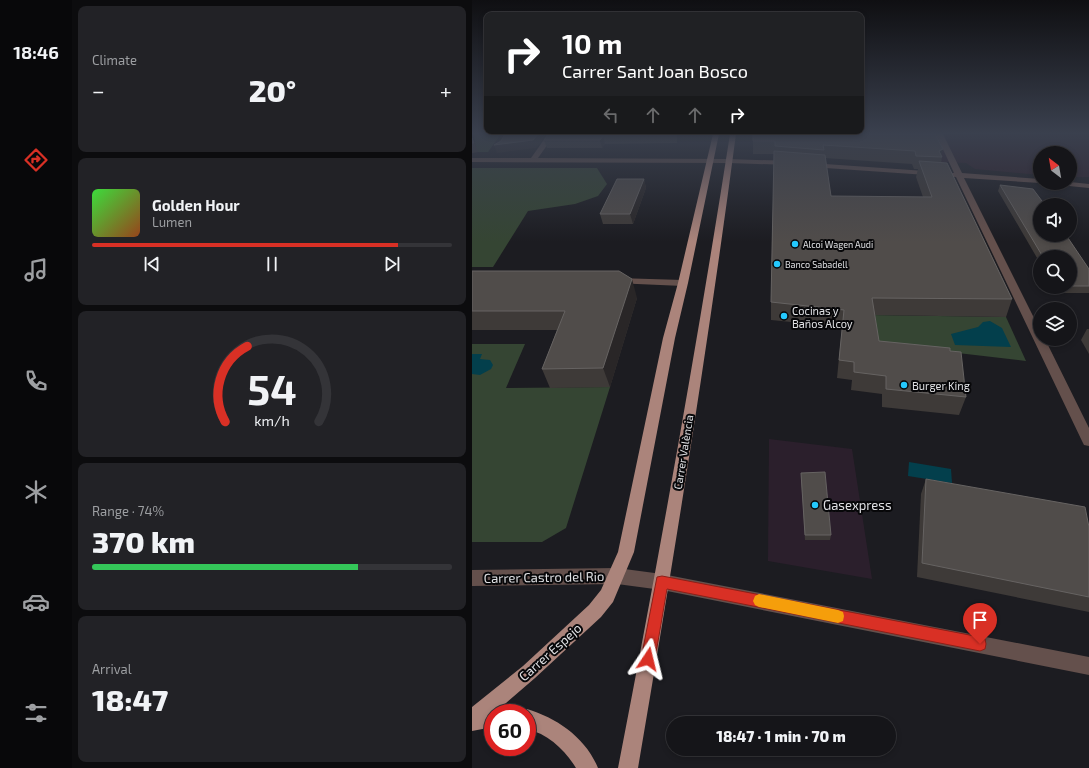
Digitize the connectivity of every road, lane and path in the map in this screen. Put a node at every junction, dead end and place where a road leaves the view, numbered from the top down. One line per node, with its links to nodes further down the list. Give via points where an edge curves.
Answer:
1 (707, 170): 10 (main road)
2 (728, 170): 14 (main road, Carrer València)
3 (887, 170): 5 (street)
4 (956, 170): 5 (street)
5 (959, 175): 6 (street); 11 (street)
6 (1033, 180)
7 (1077, 185): 8 (street)
8 (1089, 186)
9 (608, 281): 10 (street)
10 (683, 283): 12 (main road, via 669,338 626,552)
11 (1089, 441)
12 (617, 576): 13 (street, Carrer Castro del Rio); 14 (street, Carrer Castro del Rio); 17 (main road, Carrer Espejo, via 607,596 584,622)
13 (472, 578)
14 (662, 582): 15 (street, Carrer Castro del Rio); 20 (main road, Carrer València)
15 (1089, 666)
16 (484, 718): 17 (main road)
17 (472, 720)
18 (536, 721): 19 (main road, via 577,750)
19 (588, 768)
20 (628, 768)

